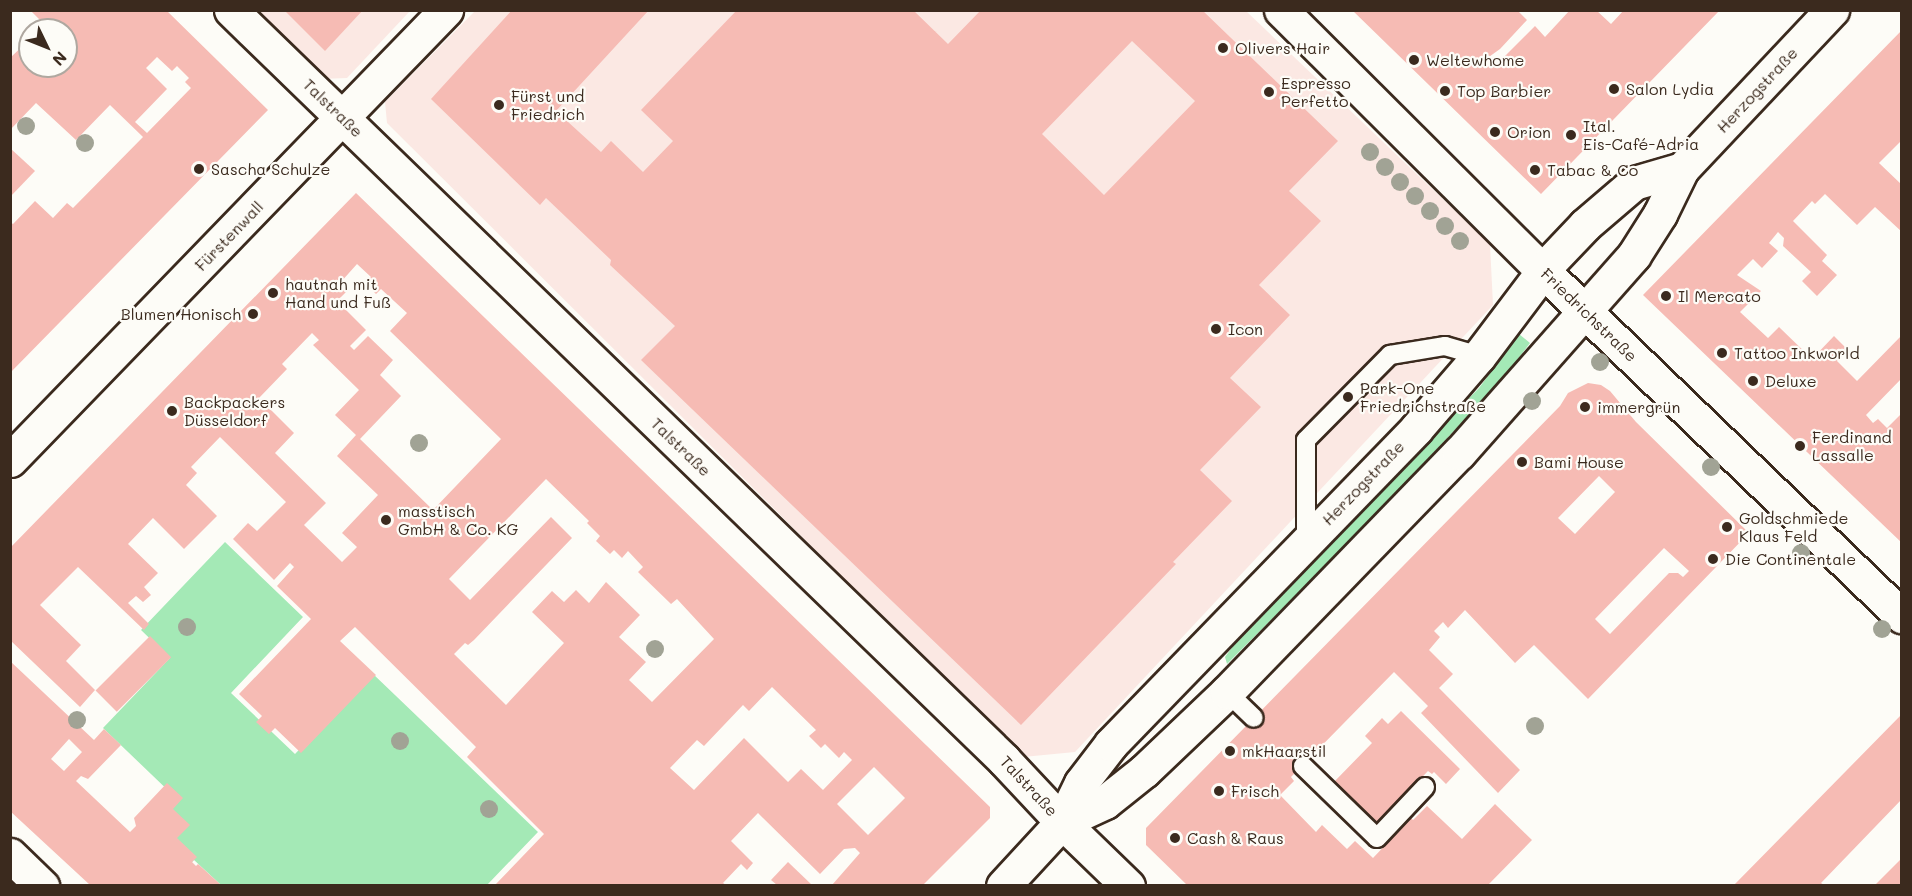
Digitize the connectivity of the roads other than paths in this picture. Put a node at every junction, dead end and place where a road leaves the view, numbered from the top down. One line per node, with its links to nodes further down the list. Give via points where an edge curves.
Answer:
1 (231, 10): 5 (main road, Talstraße)
2 (446, 10): 5 (main road, Fürstenwall)
3 (1281, 10): 7 (main road, Friedrichstraße)
4 (1832, 10): 6 (main road, Herzogstraße)
5 (343, 118): 10 (main road, Fürstenwall); 17 (main road, Talstraße, via 1004,760)
6 (1682, 169): 7 (main road, Herzogstraße, via 1634,183 1585,225); 8 (main road, Herzogstraße, via 1648,235)
7 (1543, 271): 8 (main road, Friedrichstraße); 9 (main road, Herzogstraße)
8 (1584, 310): 12 (main road, Friedrichstraße); 13 (main road, Herzogstraße, via 1460,453)
9 (1479, 356): 11 (main road, Herzogstraße, via 1416,429); 11 (lane, via 1445,346 1390,355 1306,440)
10 (10, 460)
11 (1306, 542): 17 (main road, Herzogstraße, via 1111,744 1081,783)
12 (1902, 616)
13 (1227, 692): 14 (lane); 17 (main road, Herzogstraße, via 1144,771 1105,802)
14 (1254, 718)
15 (1303, 766): 16 (lane, via 1377,838)
16 (1425, 787)
17 (1062, 822): 20 (main road, Herzogstraße); 21 (main road, Talstraße)
18 (10, 855): 19 (main road)
19 (42, 885)
20 (1003, 885)
21 (1128, 885)

